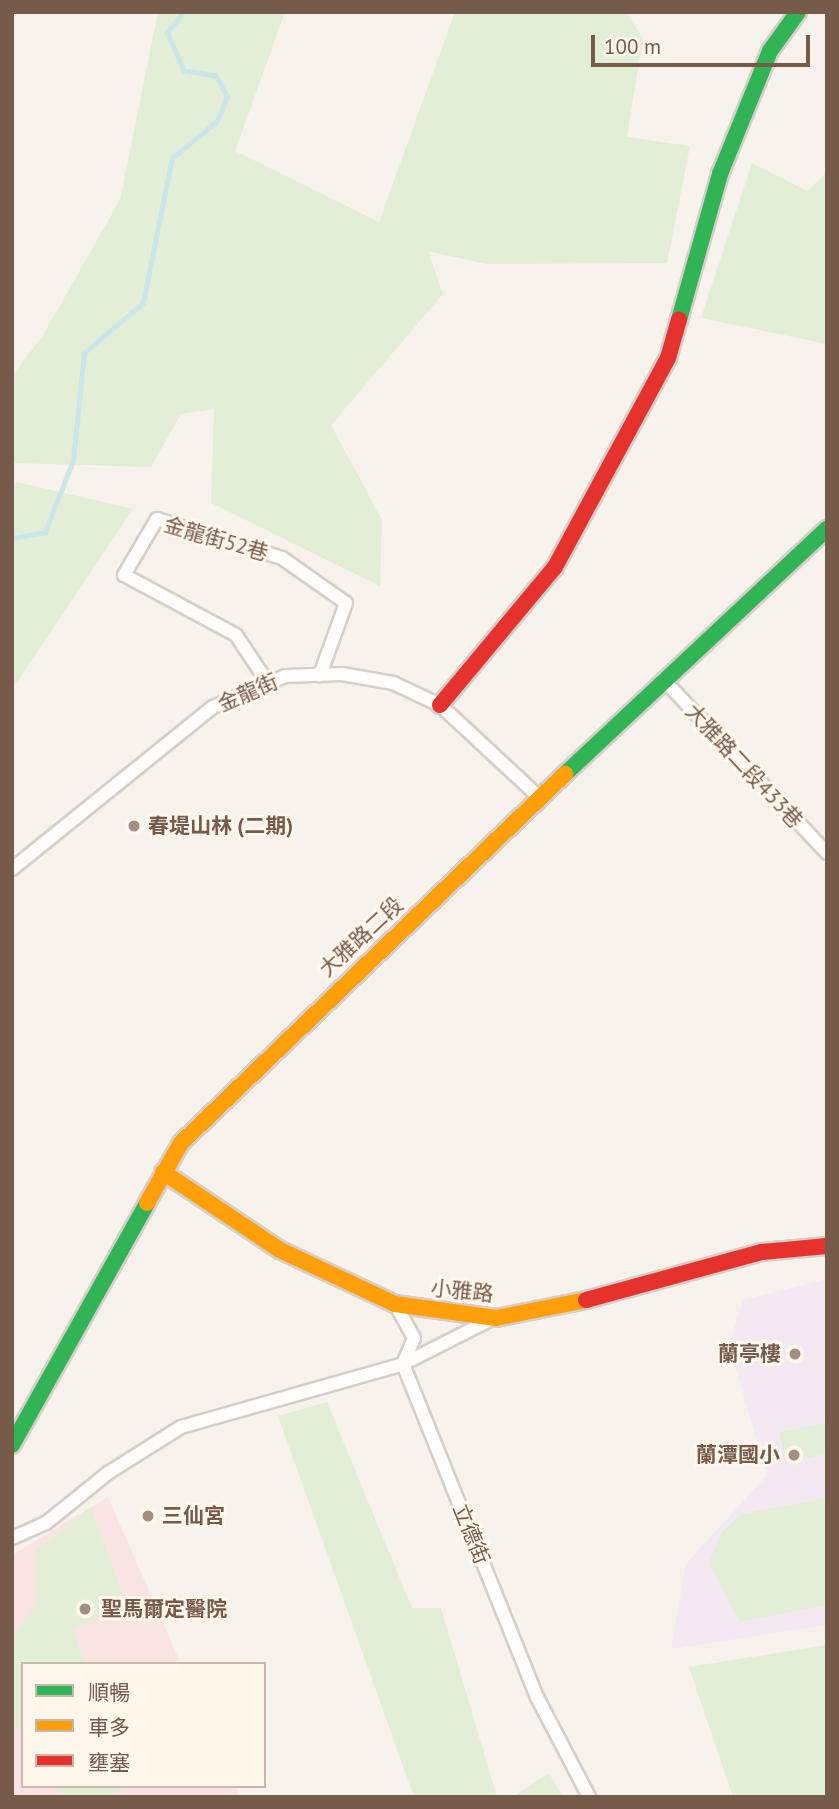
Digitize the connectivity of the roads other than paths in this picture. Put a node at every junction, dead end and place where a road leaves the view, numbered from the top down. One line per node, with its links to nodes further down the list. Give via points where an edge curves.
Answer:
1 (798, 12): 6 (street, via 771,51 730,150 668,358 555,567)
2 (827, 529): 4 (street, 大雅路二段)
3 (320, 675): 5 (street, 金龍街); 5 (street, 金龍街52巷, via 346,603 282,558 157,519 124,575 236,635); 6 (street, 金龍街, via 393,683)
4 (663, 679): 7 (street, 大雅路二段); 8 (street, 大雅路二段433巷)
5 (266, 680): 9 (street, 金龍街, via 213,707)
6 (440, 705): 7 (street, 金龍街)
7 (540, 799): 10 (street, 大雅路二段, via 267,1055 181,1143)
8 (827, 853)
9 (12, 869)
10 (163, 1172): 12 (street, 小雅路, via 280,1250); 15 (street, 大雅路二段)
11 (827, 1246): 13 (street, 小雅路, via 762,1252 598,1298)
12 (395, 1304): 13 (street, 小雅路); 14 (street, via 414,1338)
13 (496, 1318): 14 (street)
14 (402, 1364): 16 (street, via 181,1427 46,1523); 17 (street, 立德街, via 537,1697)
15 (15, 1434)
16 (12, 1538)
17 (589, 1797)

